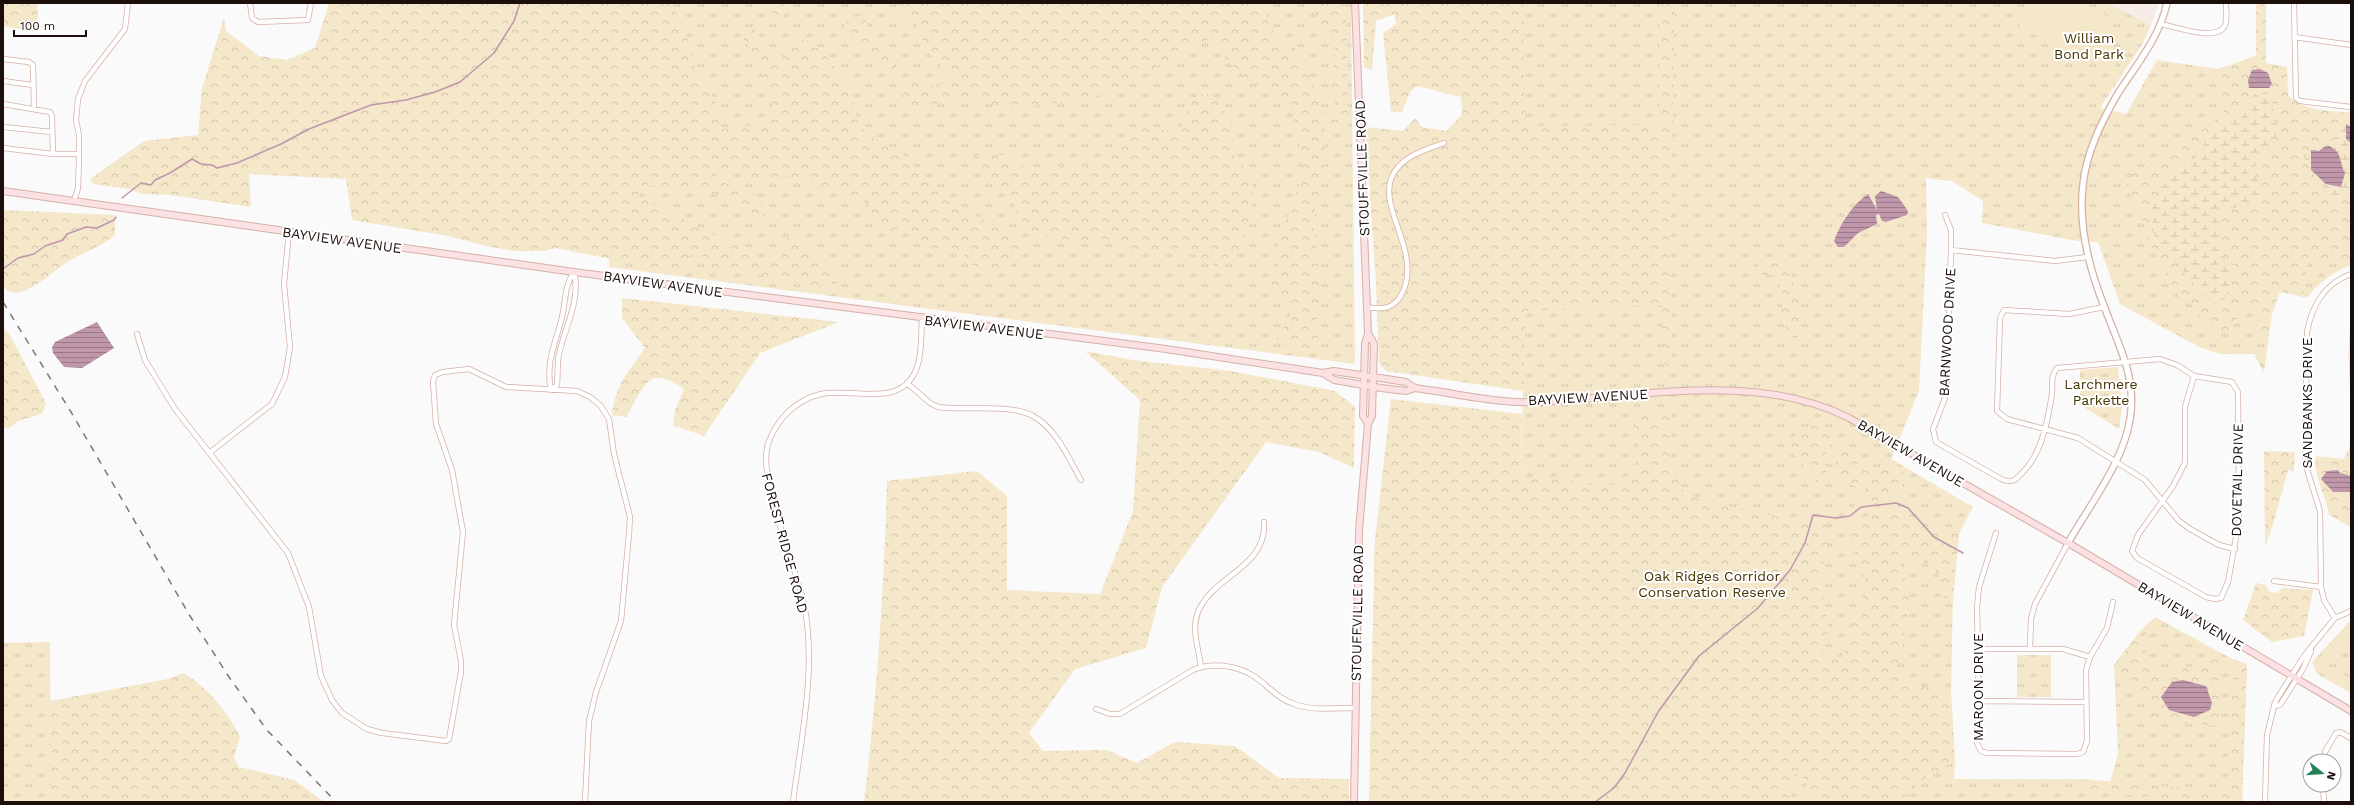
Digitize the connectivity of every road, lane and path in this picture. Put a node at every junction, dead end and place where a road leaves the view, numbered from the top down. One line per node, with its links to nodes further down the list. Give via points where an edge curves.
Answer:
1 (128, 3): 22 (street, via 125,29 85,81 78,100 76,120)
2 (250, 3): 3 (street, via 252,18 258,22 308,20)
3 (311, 3)
4 (1355, 3): 32 (main road, STOUFFVILLE ROAD)
5 (2167, 3): 8 (street)
6 (2226, 3): 8 (street, via 2226,23 2222,30 2214,33 2194,32)
7 (2294, 3): 9 (street)
8 (2160, 24): 28 (street, via 2148,52 2105,118 2089,155 2084,177 2082,208)
9 (2294, 38): 10 (street); 15 (street, via 2296,98)
10 (2351, 45)
11 (3, 59): 13 (street, via 29,62 33,65)
12 (3, 81): 13 (street)
13 (33, 85): 16 (street)
14 (3, 104): 16 (street)
15 (2351, 107)
16 (34, 108): 18 (street, via 50,112)
17 (3, 127): 18 (street)
18 (52, 132): 21 (street)
19 (1444, 143): 32 (street, via 1413,155 1400,165 1390,180 1391,200 1408,261 1407,280 1401,296 1389,307)
20 (3, 148): 21 (street)
21 (52, 154): 22 (street)
22 (79, 154): 24 (street, via 78,188)
23 (3, 191): 24 (main road, BAYVIEW AVENUE)
24 (74, 201): 26 (main road, BAYVIEW AVENUE)
25 (1945, 215): 27 (street, BARNWOOD DRIVE, via 1951,230)
26 (289, 232): 29 (main road, BAYVIEW AVENUE); 48 (street, via 284,284 290,347 285,378 272,404)
27 (1951, 250): 28 (street, via 2055,261); 47 (street, BARNWOOD DRIVE, via 1947,381 1945,398 1934,429 1936,442 2008,482 2015,481 2027,468 2035,456)
28 (2087, 257): 31 (street)
29 (574, 272): 33 (main road, BAYVIEW AVENUE); 45 (street, via 568,282 562,317 550,353); 45 (street, via 577,283 571,319 559,355 558,385)
30 (2351, 274): 57 (street, SANDBANKS DRIVE, via 2329,286 2317,300 2310,313 2307,332 2305,463 2320,511)
31 (2104, 307): 36 (street); 47 (street, via 2069,314 2009,309 2001,313 1997,411 2007,419)
32 (1367, 308): 34 (main road, STOUFFVILLE ROAD)
33 (922, 319): 37 (main road, BAYVIEW AVENUE, via 1166,349); 41 (street, FOREST RIDGE ROAD, via 918,364)
34 (1368, 333): 38 (main road, STOUFFVILLE ROAD); 40 (main road, STOUFFVILLE ROAD, via 1374,344)
35 (137, 334): 48 (street, via 145,360 175,409)
36 (2126, 361): 39 (street, DOVETAIL DRIVE, via 2160,359 2177,365); 47 (street, DOVETAIL DRIVE, via 2057,368 2052,379); 49 (street, via 2131,383 2130,420)
37 (1323, 373): 38 (main road, BAYVIEW AVENUE, via 1334,371); 42 (main road, BAYVIEW AVENUE, via 1334,380)
38 (1364, 376): 40 (main road, BAYVIEW AVENUE); 42 (main road, STOUFFVILLE ROAD)
39 (2194, 376): 51 (street, via 2185,407 2185,463); 55 (street, DOVETAIL DRIVE, via 2232,382 2238,392 2239,521)
40 (1373, 377): 43 (main road, STOUFFVILLE ROAD); 44 (main road, BAYVIEW AVENUE, via 1406,382)
41 (907, 383): 50 (street, via 938,407 1011,410 1034,416 1055,438); 74 (street, FOREST RIDGE ROAD, via 892,393 821,394 800,403 777,423 767,445 765,462 768,483 798,579 807,630 807,685)
42 (1364, 385): 43 (main road, BAYVIEW AVENUE); 46 (main road, STOUFFVILLE ROAD, via 1363,416)
43 (1373, 387): 44 (main road, BAYVIEW AVENUE, via 1406,391); 46 (main road, STOUFFVILLE ROAD, via 1372,416)
44 (1415, 388): 54 (main road, BAYVIEW AVENUE, via 1537,402 1705,390 1751,392 1798,400 1834,410)
45 (551, 390): 48 (street, via 506,387 469,369 443,372 435,375 433,381 436,424 452,470 463,532 454,625 461,672 453,726 450,738 446,741 367,729 342,712 332,700 321,676 309,607 288,553); 73 (street, via 577,391 600,405 609,419 614,454 630,517 621,620 596,692 589,721)
46 (1368, 424): 69 (main road, STOUFFVILLE ROAD, via 1359,531)
47 (2044, 429): 49 (street, via 2078,438)
48 (209, 453)
49 (2116, 461): 51 (street, via 2145,480); 54 (street)
50 (1081, 480)
51 (2162, 500): 55 (street, via 2179,521 2190,529 2219,545); 55 (street, DOVETAIL DRIVE, via 2138,535 2132,550 2137,558 2206,597 2215,599 2221,598 2225,592)
52 (1264, 522): 64 (street, via 1265,534 1250,560 1210,596 1198,612 1196,636)
53 (1996, 533): 62 (street, MAROON DRIVE, via 1979,587)
54 (2068, 543): 61 (street, via 2035,604 2031,619); 65 (main road, BAYVIEW AVENUE)
55 (2235, 550)
56 (2274, 581): 57 (street)
57 (2321, 587): 60 (street, SANDBANKS DRIVE, via 2324,600)
58 (2113, 602): 63 (street, MAROON DRIVE, via 2107,628)
59 (2351, 611): 60 (street)
60 (2335, 618): 65 (street)
61 (2030, 648): 62 (street); 63 (street, via 2070,650)
62 (1978, 649): 66 (street, MAROON DRIVE)
63 (2090, 657): 67 (street, MAROON DRIVE, via 2086,670)
64 (1201, 667): 68 (street, via 1120,714 1110,714); 69 (street, via 1228,666 1252,675 1272,692 1295,704 1316,708)
65 (2293, 678): 70 (main road, BAYVIEW AVENUE); 76 (street, via 2275,702 2267,735)
66 (1979, 701): 67 (street); 67 (street, MAROON DRIVE, via 1976,743 1981,751 2077,754 2084,752 2087,740)
67 (2085, 702)
68 (1096, 708)
69 (1355, 708): 75 (main road, STOUFFVILLE ROAD)
70 (2351, 711)
71 (2351, 738): 72 (street, via 2340,732 2336,733)
72 (2325, 753)
73 (585, 802)
74 (793, 802)
75 (1354, 802)
76 (2265, 802)

